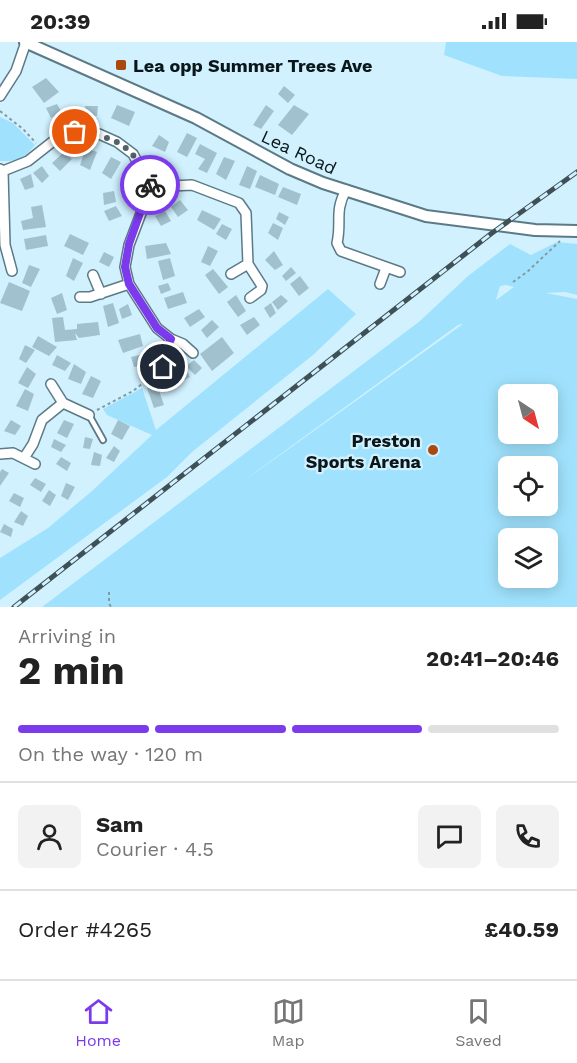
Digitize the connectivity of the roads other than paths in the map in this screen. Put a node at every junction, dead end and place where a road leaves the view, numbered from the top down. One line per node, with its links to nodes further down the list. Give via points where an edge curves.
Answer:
1 (26, 42): 2 (street, via 16,71); 5 (street, Lea Road, via 196,118 290,169)
2 (0, 96)
3 (2, 170): 4 (street, via 28,160 56,139 75,132 99,134 133,154); 7 (street)
4 (151, 187): 8 (street, via 192,185 239,203 246,213); 14 (street, via 129,244 125,267)
5 (346, 190): 6 (street, Lea Road, via 426,216); 9 (street, via 338,214 341,227 337,243 341,251)
6 (574, 231)
7 (3, 245): 10 (street)
8 (248, 264): 12 (street); 18 (street, via 262,286)
9 (386, 268): 11 (street); 15 (street)
10 (12, 271)
11 (400, 272)
12 (231, 274)
13 (93, 276): 16 (street)
14 (129, 284): 16 (street); 19 (street, via 157,328)
15 (380, 284)
16 (100, 294): 17 (street)
17 (80, 297)
18 (250, 298)
19 (171, 339): 20 (street); 21 (street, via 164,352)
20 (193, 353)
21 (163, 367)
22 (51, 384): 23 (street)
23 (63, 403): 24 (street); 27 (street, via 42,420)
24 (89, 415): 25 (lane)
25 (103, 440)
26 (0, 454): 27 (street, via 13,453)
27 (24, 458): 28 (street)
28 (35, 464)

